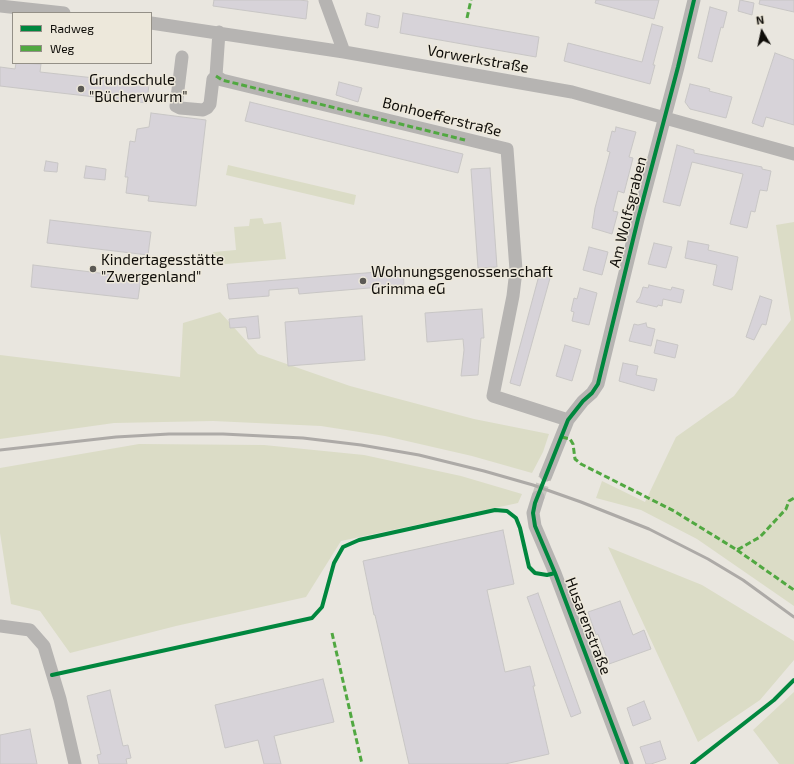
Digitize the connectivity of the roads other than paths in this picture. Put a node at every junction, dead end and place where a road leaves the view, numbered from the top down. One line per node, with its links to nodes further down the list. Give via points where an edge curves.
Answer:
1 (325, 0): 7 (street)
2 (694, 0): 10 (street, Am Wolfsgraben)
3 (0, 6): 4 (street)
4 (55, 12)
5 (152, 23): 6 (street, Vorwerkstraße)
6 (219, 32): 7 (street, Vorwerkstraße); 9 (street)
7 (344, 52): 10 (street, Vorwerkstraße, via 572,92)
8 (182, 57): 9 (street, via 176,106 203,110 207,108)
9 (216, 76): 12 (street, Bonhoefferstraße, via 222,80 507,149 516,270 493,396)
10 (665, 117): 11 (street, Vorwerkstraße); 12 (street, Am Wolfsgraben, via 598,384)
11 (794, 154)
12 (568, 420): 13 (street)
13 (546, 475)
14 (538, 497): 17 (street, Husarenstraße, via 533,514 535,526)
15 (0, 626): 16 (street, via 30,630 44,646 60,699)
16 (75, 764)
17 (627, 764)

